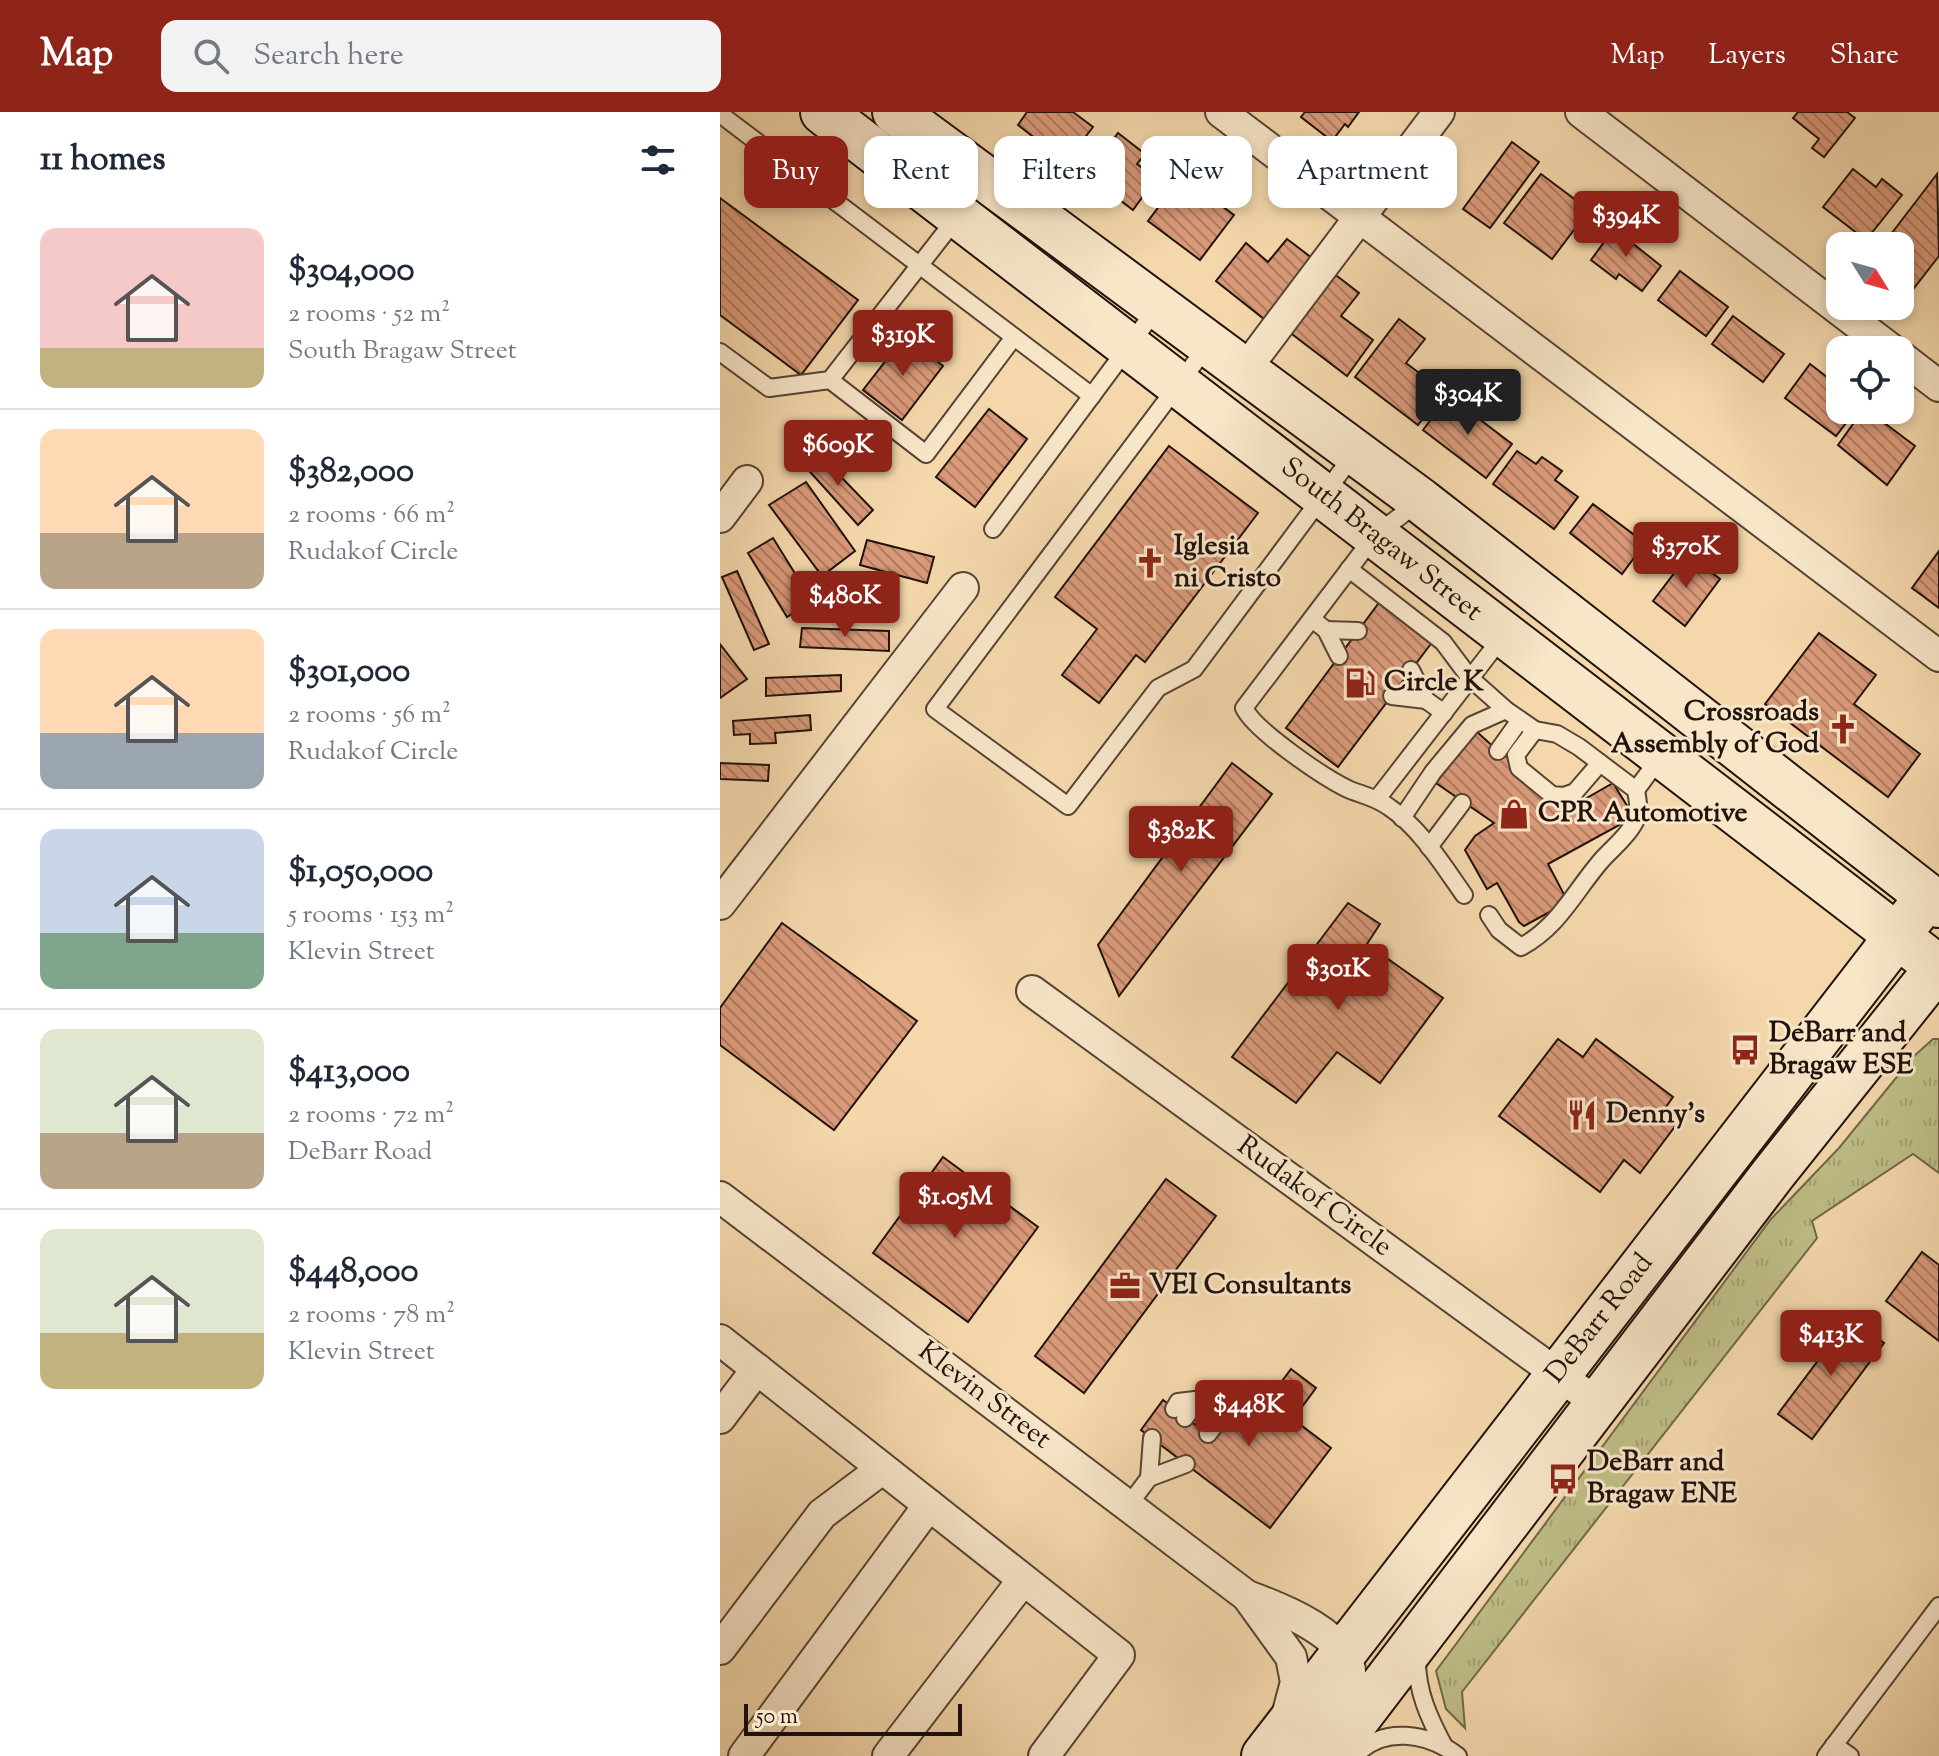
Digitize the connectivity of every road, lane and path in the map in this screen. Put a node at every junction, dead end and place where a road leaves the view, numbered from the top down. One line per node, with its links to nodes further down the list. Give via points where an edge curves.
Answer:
1 (823, 112): 7 (main road, South Bragaw Street)
2 (895, 112): 8 (main road, South Bragaw Street)
3 (1221, 112): 12 (street)
4 (1439, 112): 12 (street)
5 (1581, 112): 15 (street)
6 (725, 118): 13 (lane)
7 (865, 136)
8 (916, 136)
9 (978, 201): 14 (main road, South Bragaw Street)
10 (978, 204): 18 (main road, South Bragaw Street)
11 (963, 208): 13 (lane)
12 (1360, 217): 21 (street); 40 (street)
13 (920, 265): 16 (lane); 22 (lane)
14 (1158, 307): 17 (main road, South Bragaw Street); 18 (lane)
15 (1874, 336)
16 (1014, 337): 22 (lane, via 926,454); 25 (lane)
17 (1209, 344): 21 (main road, South Bragaw Street); 23 (lane)
18 (1129, 346): 23 (main road, South Bragaw Street); 25 (lane)
19 (720, 352): 22 (lane, via 769,388)
20 (1914, 367): 24 (street)
21 (1244, 371): 26 (main road, South Bragaw Street)
22 (830, 380)
23 (1178, 384): 28 (main road, South Bragaw Street); 28 (lane, via 935,709 1068,806 1158,688 1194,669)
24 (1939, 386)
25 (1092, 396): 31 (lane)
26 (1355, 453): 28 (lane); 29 (main road, South Bragaw Street)
27 (747, 481): 30 (street)
28 (1323, 495): 32 (main road, South Bragaw Street)
29 (1421, 501): 32 (lane); 58 (main road, South Bragaw Street)
30 (720, 517)
31 (993, 529)
32 (1375, 535): 33 (lane); 38 (main road, South Bragaw Street)
33 (1349, 569): 35 (lane); 42 (lane, via 1443,642)
34 (963, 588): 59 (street)
35 (1312, 619): 36 (lane); 53 (lane, via 1244,708 1264,731 1321,774)
36 (1326, 630): 37 (lane); 39 (lane)
37 (1358, 631)
38 (1504, 634): 42 (lane); 50 (main road, South Bragaw Street)
39 (1339, 656)
40 (1939, 656)
41 (1411, 670): 44 (lane)
42 (1470, 678): 45 (lane); 46 (lane)
43 (1392, 696): 44 (lane)
44 (1426, 700): 46 (lane)
45 (1506, 710): 47 (lane); 55 (lane, via 1472,725)
46 (1444, 713): 53 (lane)
47 (1520, 720): 48 (lane); 49 (lane)
48 (1535, 730): 51 (lane, via 1557,734); 51 (lane, via 1516,755 1519,768 1552,795 1575,792)
49 (1498, 751)
50 (1661, 755): 52 (lane); 61 (main road, South Bragaw Street)
51 (1600, 763): 52 (lane)
52 (1636, 790): 60 (lane, via 1639,810 1633,826 1540,936 1521,947)
53 (1377, 799): 55 (lane)
54 (1462, 803): 56 (lane)
55 (1402, 818): 56 (lane)
56 (1429, 847): 57 (lane)
57 (1464, 895)
58 (1935, 895): 61 (main road, DeBarr Road)
59 (720, 904)
60 (1489, 915)
61 (1897, 936): 62 (main road, South Bragaw Street); 67 (main road, DeBarr Road)
62 (1939, 967): 68 (main road, DeBarr Road)
63 (1032, 991): 67 (street, Rudakof Circle)
64 (720, 1197): 76 (street, Klevin Street)
65 (720, 1340): 66 (street)
66 (757, 1369): 69 (street); 73 (street)
67 (1557, 1374): 68 (street, Rudakof Circle); 82 (main road, DeBarr Road)
68 (1597, 1403): 80 (main road, DeBarr Road)
69 (720, 1418)
70 (1192, 1422): 70 (lane, via 1178,1402 1212,1398 1206,1420)
71 (1157, 1442): 74 (lane)
72 (1181, 1460): 74 (lane)
73 (882, 1469): 75 (street); 81 (street, via 822,1514)
74 (1149, 1478): 76 (lane)
75 (929, 1505): 77 (street); 86 (street)
76 (1128, 1506): 78 (street, Klevin Street)
77 (1023, 1580): 87 (street); 88 (street, via 1119,1655)
78 (1247, 1596): 82 (street, Klevin Street, via 1288,1612); 83 (street, Klevin Street, via 1293,1662 1296,1682)
79 (1939, 1606): 84 (lane)
80 (1425, 1629): 85 (lane, via 1417,1654 1418,1680 1430,1720); 89 (main road, DeBarr Road)
81 (720, 1649)
82 (1343, 1651): 83 (main road, DeBarr Road)
83 (1282, 1748)
84 (1830, 1750): 91 (lane)
85 (1451, 1751): 90 (lane, via 1417,1737 1385,1737)
86 (744, 1756)
87 (888, 1756)
88 (1044, 1756)
89 (1329, 1756)
90 (1355, 1756)
91 (1850, 1756)

